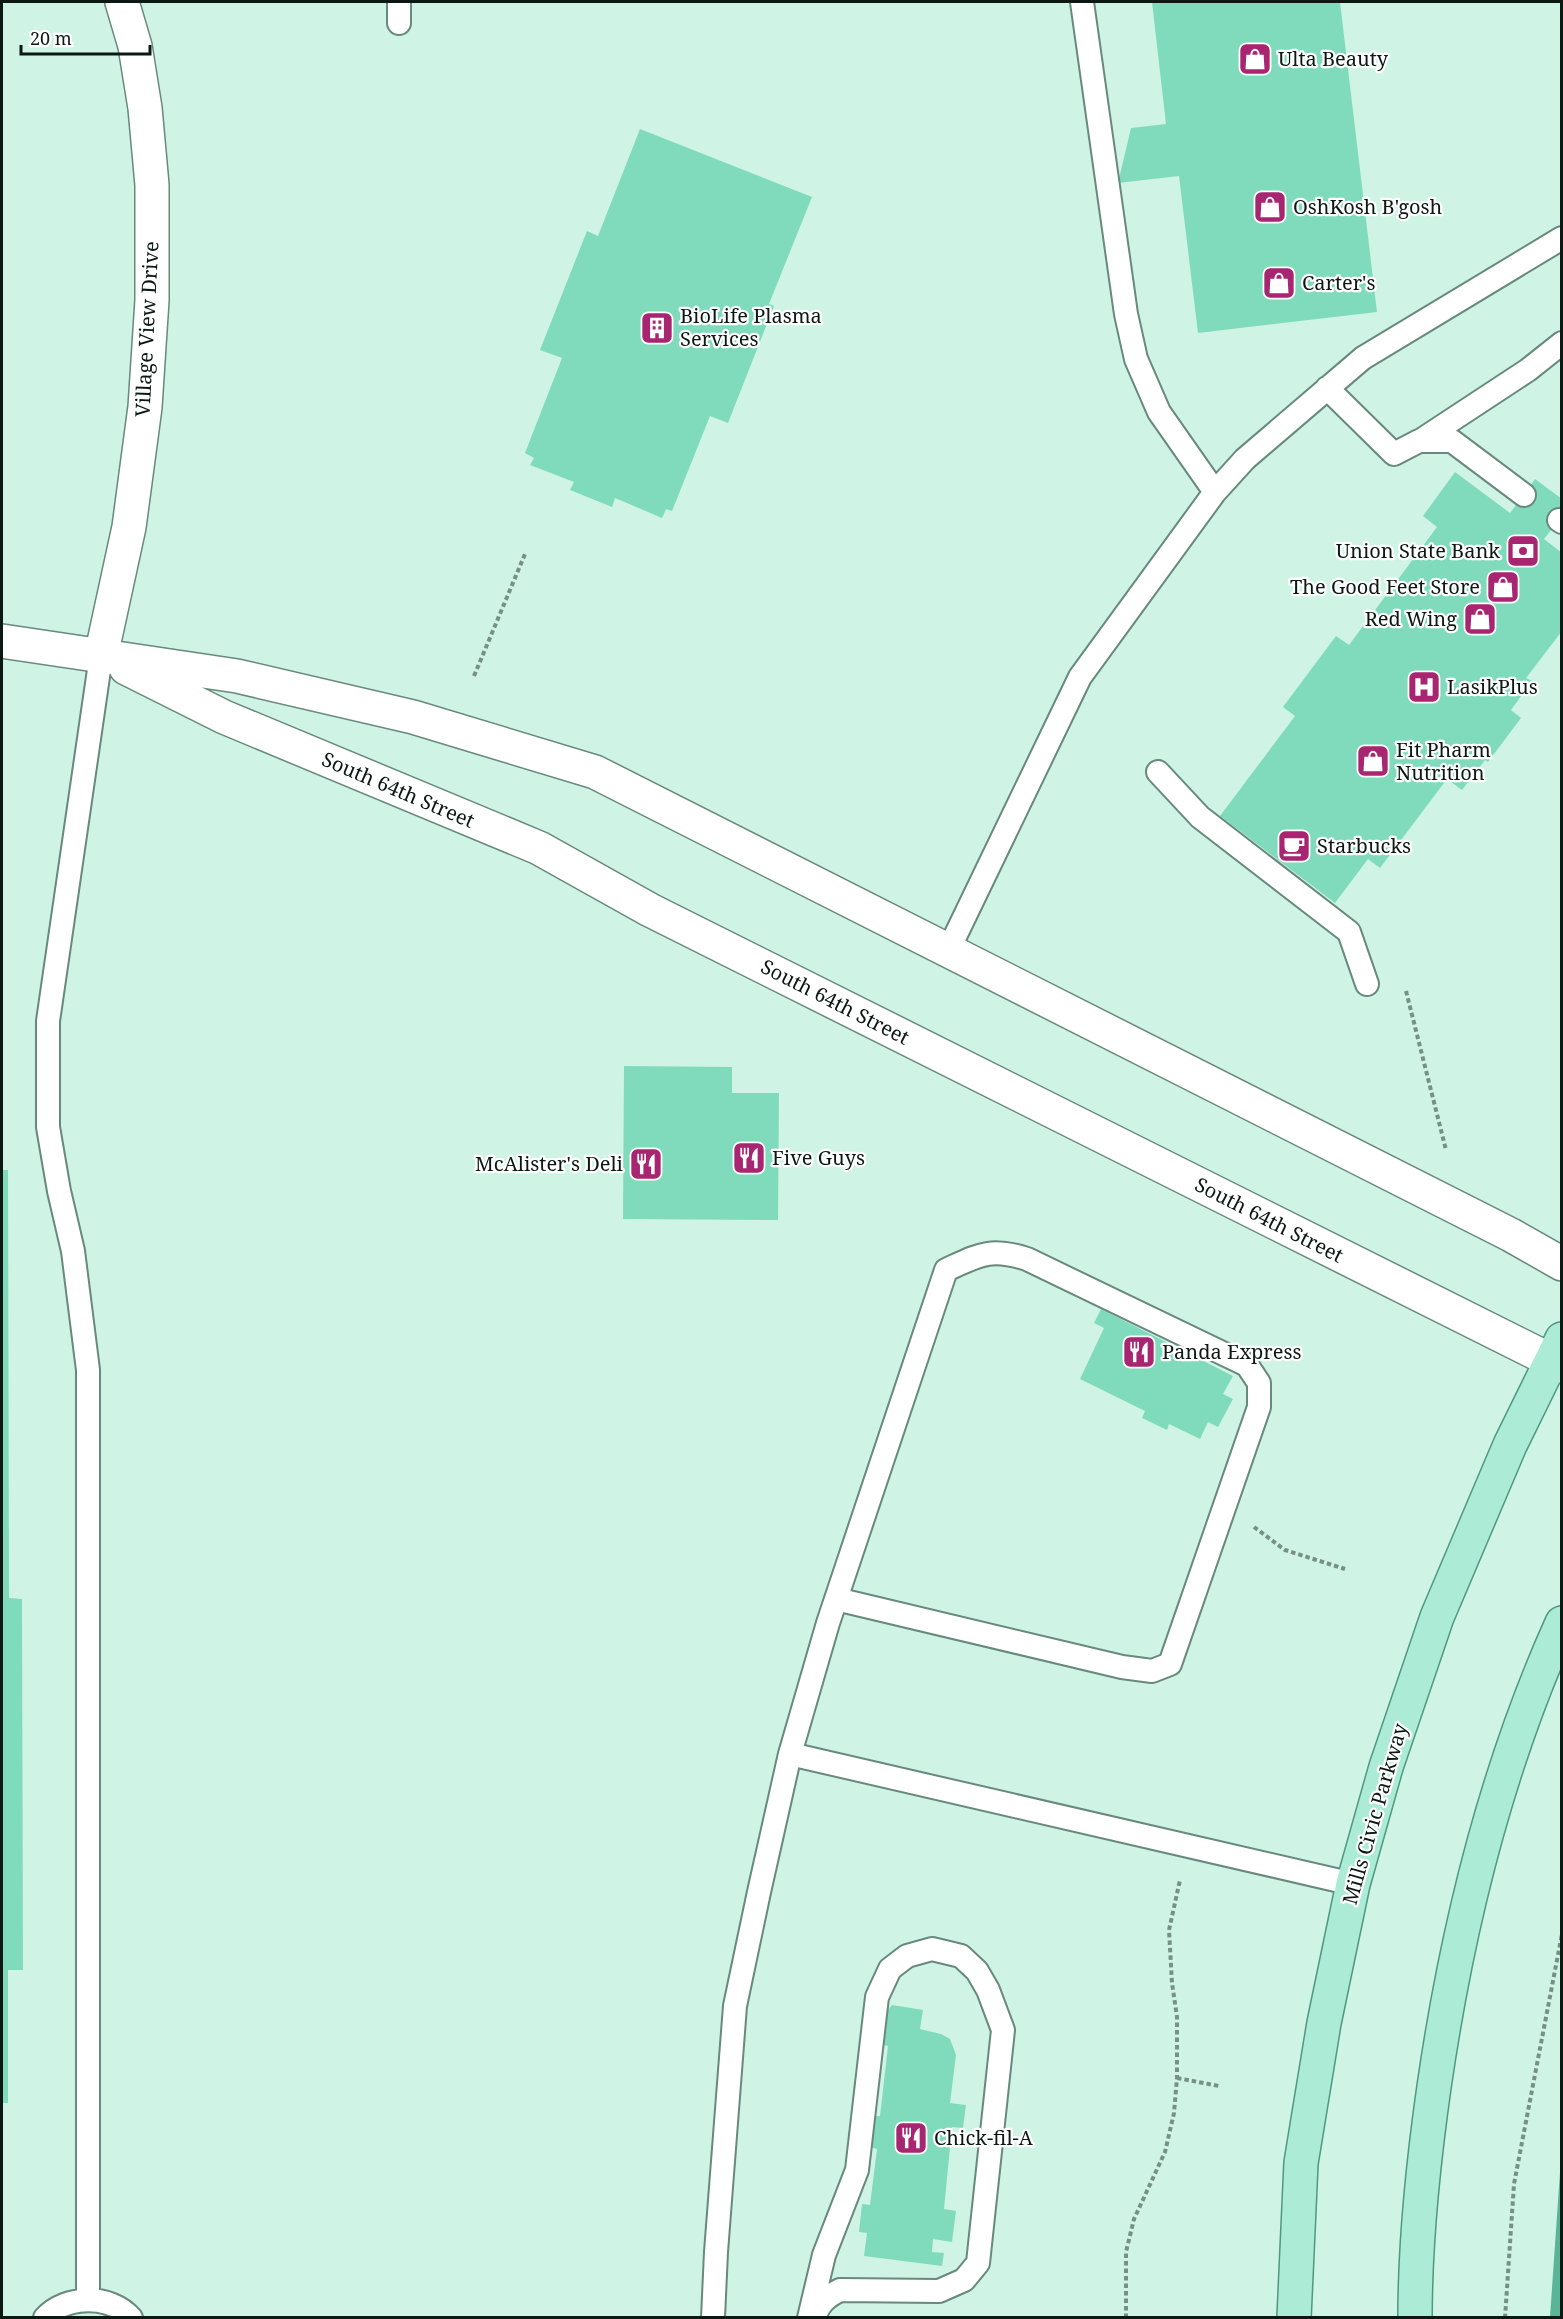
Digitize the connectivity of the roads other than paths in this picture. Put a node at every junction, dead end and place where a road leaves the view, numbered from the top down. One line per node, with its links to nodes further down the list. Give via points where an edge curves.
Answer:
1 (122, 2): 10 (street, Village View Drive, via 135,46 145,108 152,185 152,300 145,407 129,527)
2 (1082, 2): 7 (lane, via 1126,314 1136,359 1159,412)
3 (1562, 238): 5 (lane, via 1363,358)
4 (1562, 343): 6 (lane, via 1528,370)
5 (1327, 388): 6 (lane, via 1394,454); 7 (lane, via 1245,459)
6 (1419, 441): 8 (lane, via 1452,441)
7 (1215, 492): 12 (lane, via 1080,677)
8 (1524, 495)
9 (2, 641): 10 (street, South 64th Street)
10 (101, 656): 12 (street, South 64th Street, via 237,676 413,717 595,772); 15 (street, South 64th Street, via 224,717 539,848 650,910); 20 (lane, via 48,1021 48,1127 73,1251 88,1370)
11 (1158, 772): 13 (lane, via 1200,817 1349,932)
12 (948, 951): 14 (street, South 64th Street)
13 (1367, 984)
14 (1562, 1264)
15 (1558, 1355): 19 (main road, Mills Civic Parkway, via 1510,1445 1437,1617 1386,1767)
16 (836, 1599): 16 (lane, via 946,1270 980,1255 1005,1252 1027,1259 1246,1365 1259,1383 1259,1407 1170,1664 1152,1671 1122,1667); 18 (lane)
17 (1562, 1623): 27 (main road, via 1507,1765 1471,1890 1443,2026 1423,2167)
18 (790, 1754): 19 (lane); 23 (lane, via 735,2006)
19 (1353, 1884): 26 (main road, Mills Civic Parkway, via 1323,2023 1301,2163)
20 (88, 2300): 21 (lane, via 68,2303); 22 (lane, via 109,2303)
21 (45, 2318)
22 (131, 2318)
23 (713, 2318)
24 (808, 2318): 25 (lane, via 824,2255 857,2170 877,1997 890,1969 907,1956 932,1949 961,1956 977,1971 988,1990 1003,2030 978,2263 964,2280 939,2291 840,2290 826,2297)
25 (814, 2318)
26 (1294, 2318)
27 (1415, 2318)

